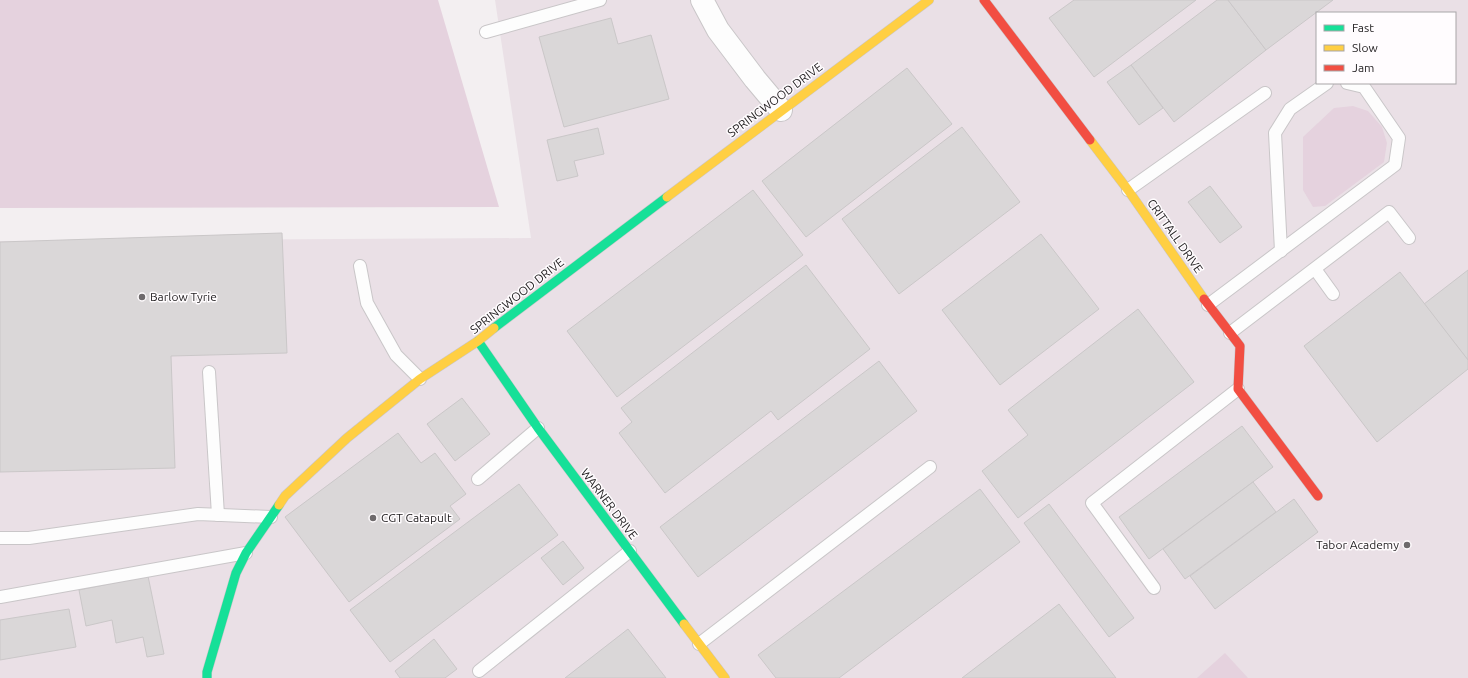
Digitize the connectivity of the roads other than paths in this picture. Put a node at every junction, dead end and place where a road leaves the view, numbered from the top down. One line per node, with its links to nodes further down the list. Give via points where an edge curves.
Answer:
1 (600, 0): 5 (lane)
2 (702, 0): 9 (street, via 718,30)
3 (929, 0): 9 (street, SPRINGWOOD DRIVE)
4 (984, 0): 10 (street, CRITTALL DRIVE)
5 (486, 32)
6 (1326, 84): 12 (lane, via 1290,109 1275,133)
7 (1351, 84): 12 (lane, via 1364,87 1399,138 1395,165)
8 (1265, 93): 10 (lane)
9 (781, 110): 18 (street, SPRINGWOOD DRIVE)
10 (1128, 190): 16 (street, CRITTALL DRIVE)
11 (1409, 238): 14 (lane, via 1389,212)
12 (1281, 251): 16 (lane)
13 (360, 266): 20 (lane, via 367,303 396,356)
14 (1315, 268): 15 (lane); 17 (lane)
15 (1334, 294)
16 (1208, 305): 17 (street, CRITTALL DRIVE)
17 (1230, 334): 21 (street, CRITTALL DRIVE, via 1240,346)
18 (478, 341): 20 (street, SPRINGWOOD DRIVE); 22 (street, WARNER DRIVE)
19 (209, 372): 26 (lane)
20 (420, 379): 27 (street, SPRINGWOOD DRIVE, via 341,444 285,496)
21 (1238, 389): 25 (street); 31 (lane, via 1092,503)
22 (538, 428): 24 (lane); 29 (street, WARNER DRIVE)
23 (930, 467): 33 (lane)
24 (478, 479)
25 (1318, 496)
26 (218, 515): 27 (lane); 28 (lane, via 198,514 29,538)
27 (271, 517): 30 (street, SPRINGWOOD DRIVE)
28 (0, 538)
29 (630, 551): 33 (street, WARNER DRIVE); 34 (lane)
30 (246, 553): 32 (lane); 35 (street, SPRINGWOOD DRIVE, via 236,573)
31 (1154, 588)
32 (0, 597)
33 (699, 644): 36 (street, WARNER DRIVE)
34 (479, 671)
35 (207, 678)
36 (725, 678)

